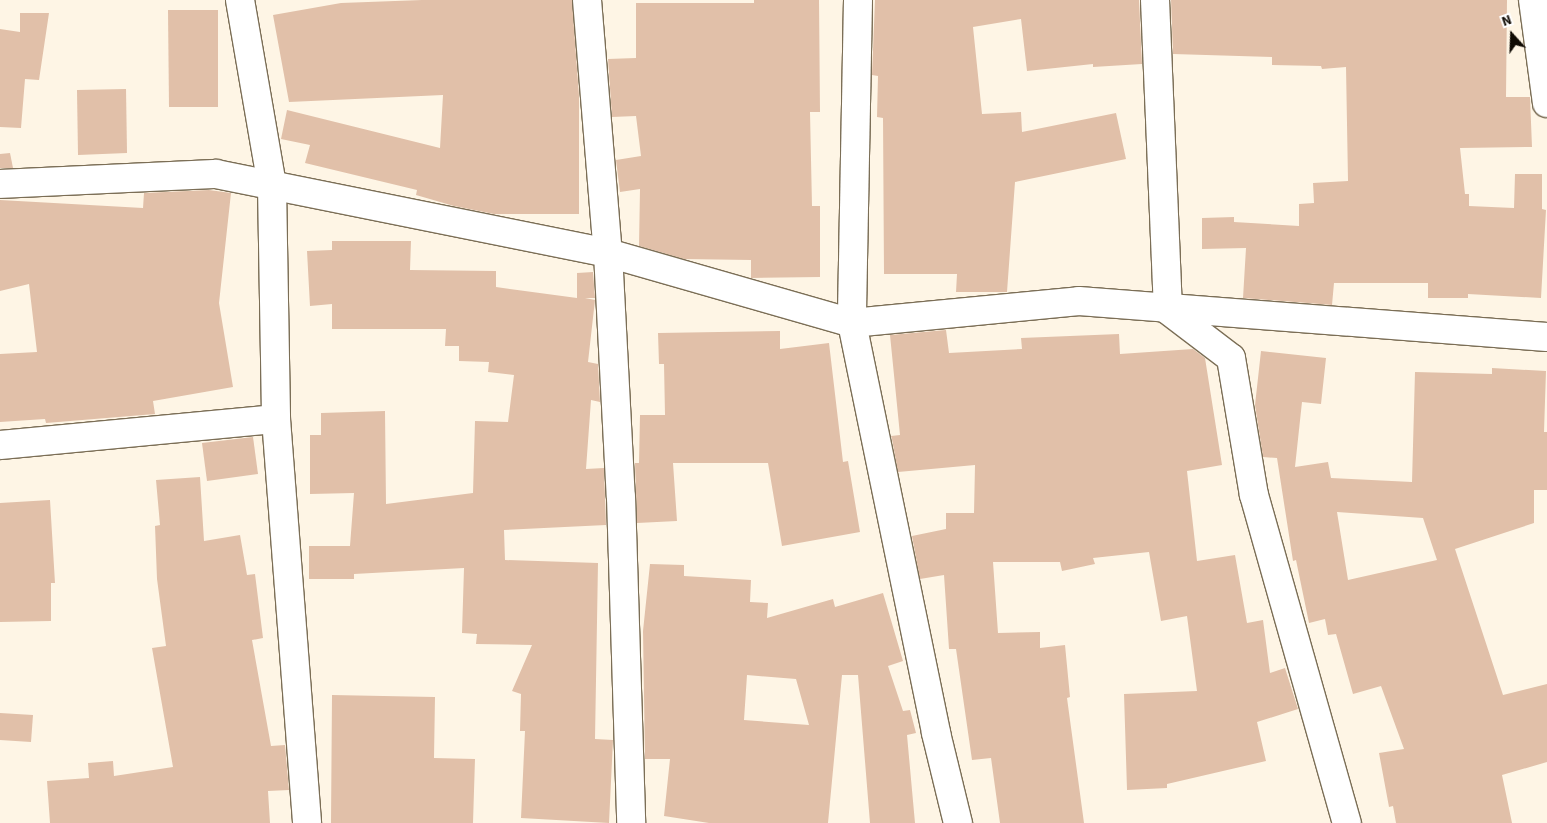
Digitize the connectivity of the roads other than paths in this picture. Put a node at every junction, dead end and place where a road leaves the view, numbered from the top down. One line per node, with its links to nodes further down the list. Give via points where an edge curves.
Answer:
1 (240, 0): 8 (street)
2 (587, 0): 9 (street)
3 (858, 0): 11 (street)
4 (1155, 0): 10 (street)
5 (1533, 0): 6 (street)
6 (1547, 103)
7 (0, 184): 8 (street, via 216,174)
8 (272, 186): 9 (street); 13 (street)
9 (608, 253): 11 (street); 16 (street, via 621,497)
10 (1168, 310): 11 (street, via 1079,301); 12 (street); 18 (street, via 1231,358 1254,495)
11 (852, 323): 17 (street, via 936,734)
12 (1547, 337)
13 (276, 419): 14 (street); 15 (street)
14 (0, 445)
15 (307, 823)
16 (631, 823)
17 (958, 823)
18 (1347, 823)

